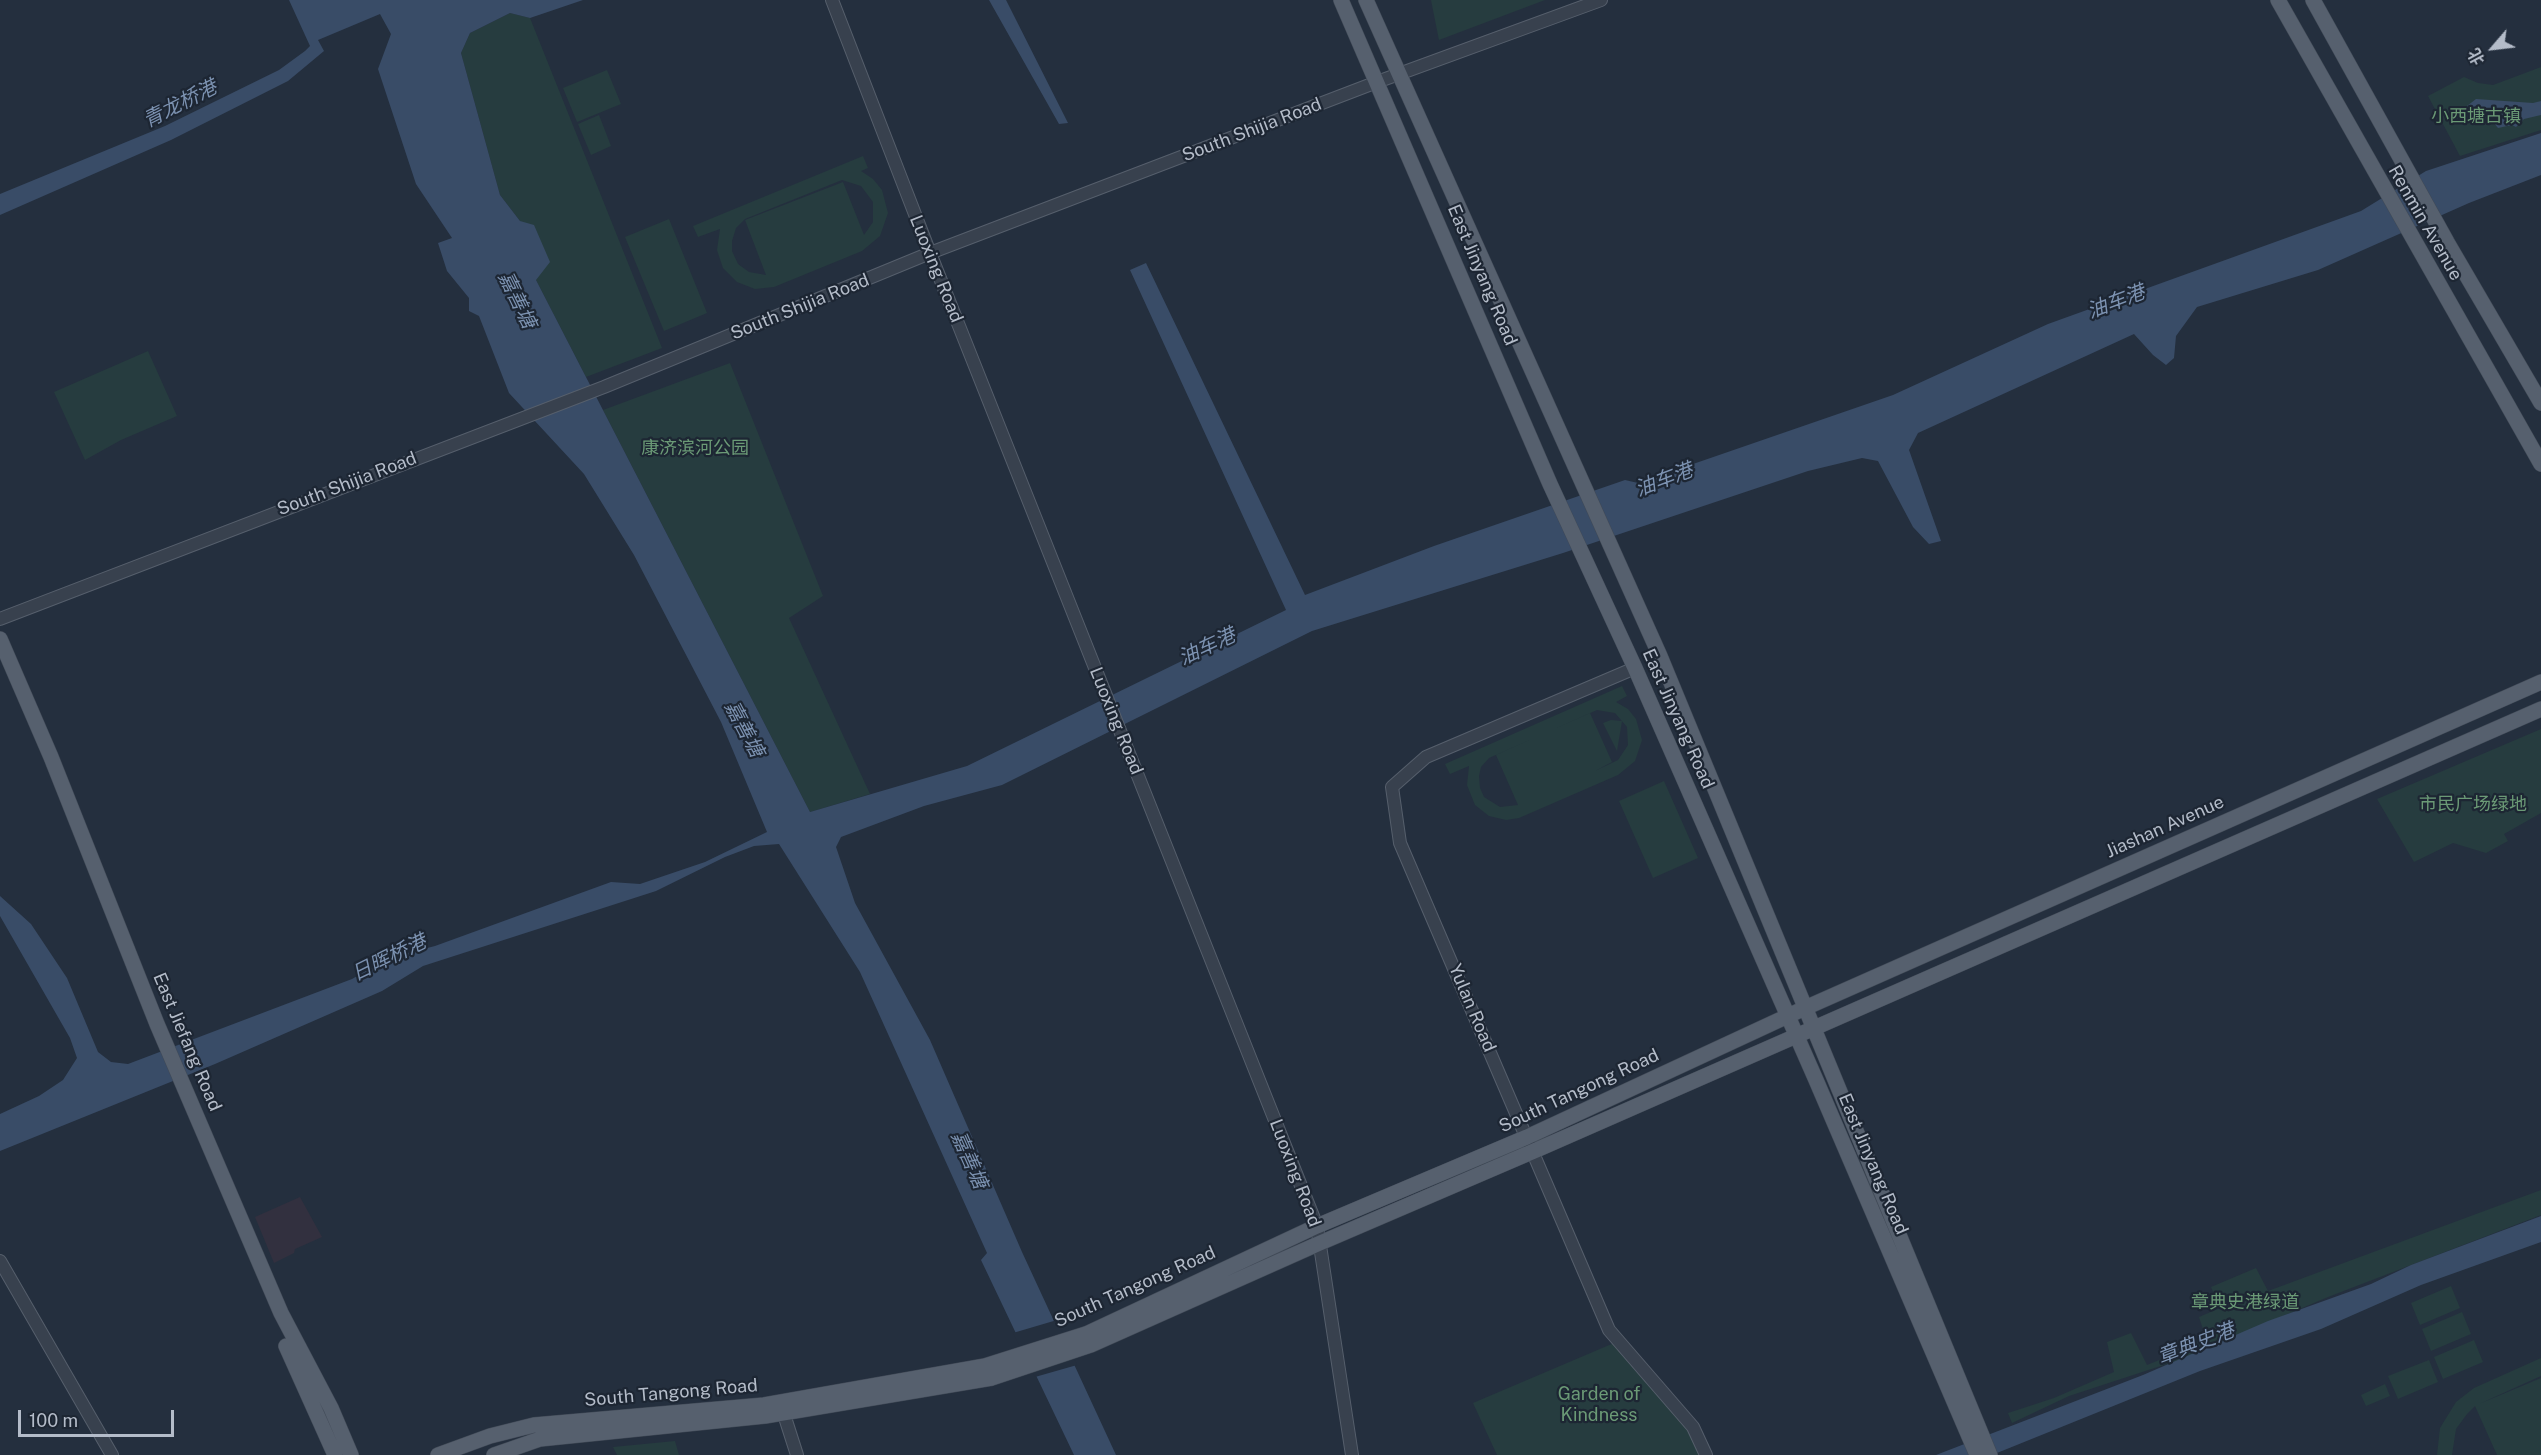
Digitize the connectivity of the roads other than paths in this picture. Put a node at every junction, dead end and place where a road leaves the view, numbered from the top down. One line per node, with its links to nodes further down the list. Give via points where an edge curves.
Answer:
1 (832, 0): 9 (street, Luoxing Road)
2 (1341, 0): 8 (main road, East Jinyang Road)
3 (1366, 0): 7 (main road, East Jinyang Road)
4 (1601, 0): 7 (street, South Shijia Road)
5 (2278, 0): 11 (main road, Renmin Avenue)
6 (2313, 0): 10 (main road, Renmin Avenue)
7 (1399, 75): 8 (street, South Shijia Road); 18 (main road, East Jinyang Road, via 1664,666)
8 (1377, 82): 9 (street, South Shijia Road); 15 (main road, East Jinyang Road, via 1550,484)
9 (930, 253): 12 (street, South Shijia Road, via 604,387); 26 (street, Luoxing Road)
10 (2541, 403)
11 (2541, 464)
12 (0, 619)
13 (0, 639): 20 (main road, East Jiefang Road, via 51,757)
14 (0, 663): 20 (main road, East Jiefang Road)
15 (1635, 668): 19 (main road, East Jinyang Road); 24 (street, Yulan Road, via 1426,757 1392,787 1400,843)
16 (2541, 682): 18 (main road, Jiashan Avenue)
17 (2541, 709): 21 (main road)
18 (1805, 1008): 19 (main road, South Tangong Road); 21 (main road, East Jinyang Road)
19 (1787, 1016): 22 (main road, East Jinyang Road); 24 (main road, South Tangong Road)
20 (153, 1026): 23 (main road, East Jiefang Road)
21 (1813, 1027): 22 (main road, South Tangong Road); 31 (main road, East Jinyang Road)
22 (1796, 1035): 25 (main road, South Tangong Road); 31 (main road, East Jinyang Road)
23 (187, 1103): 33 (main road, East Jiefang Road, via 273,1318); 34 (main road, East Jiefang Road, via 291,1336 331,1408)
24 (1527, 1137): 25 (street, Yulan Road); 26 (main road, South Tangong Road)
25 (1534, 1151): 27 (main road, South Tangong Road); 39 (street, Yulan Road, via 1610,1330 1693,1427)
26 (1317, 1226): 27 (street, Luoxing Road); 29 (main road, South Tangong Road)
27 (1320, 1243): 29 (main road, South Tangong Road); 38 (street, Luoxing Road)
28 (0, 1261): 32 (street)
29 (1088, 1340): 30 (main road, South Tangong Road, via 988,1372)
30 (781, 1408): 35 (main road, South Tangong Road, via 534,1425); 36 (main road, South Tangong Road, via 540,1439); 37 (street)
31 (1972, 1426): 40 (main road, East Jinyang Road); 41 (main road, East Jinyang Road)
32 (112, 1455)
33 (335, 1455)
34 (351, 1455)
35 (438, 1455)
36 (494, 1455)
37 (797, 1455)
38 (1352, 1455)
39 (1706, 1455)
40 (1977, 1455)
41 (1990, 1455)

